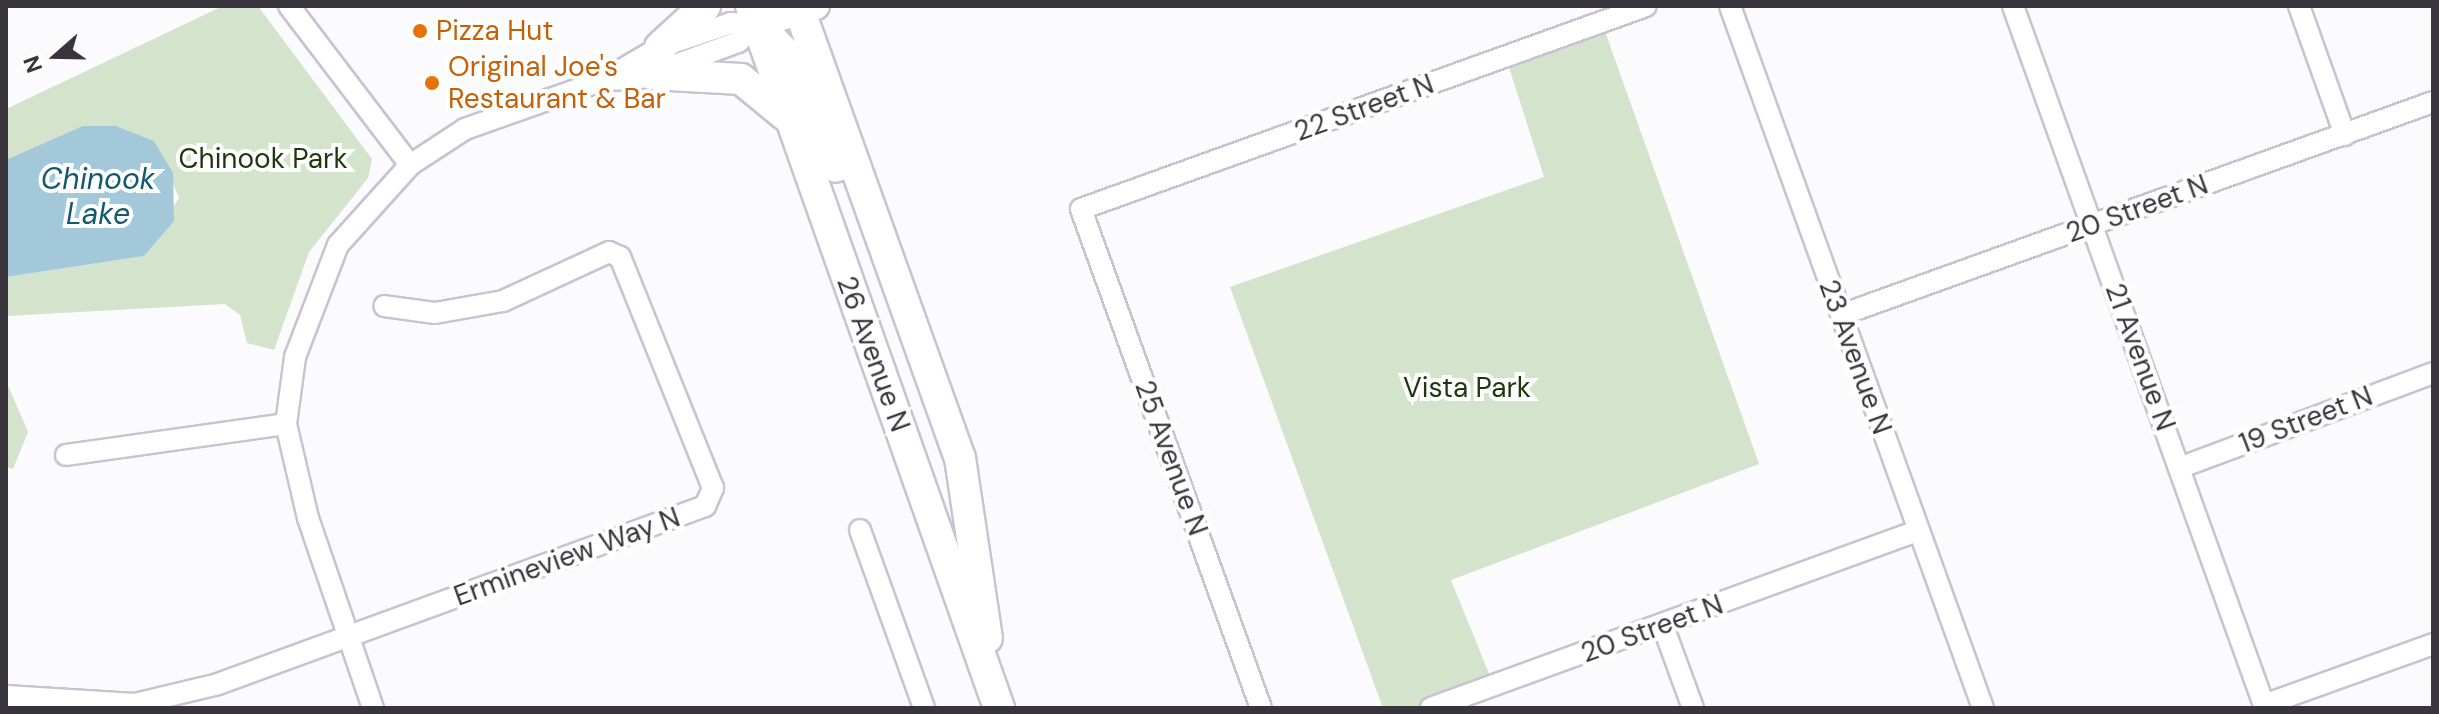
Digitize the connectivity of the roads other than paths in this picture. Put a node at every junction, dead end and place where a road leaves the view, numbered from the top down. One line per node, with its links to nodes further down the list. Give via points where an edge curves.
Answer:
1 (289, 6): 14 (street)
2 (705, 6): 9 (main road)
3 (1646, 6): 15 (street, 22 Street N)
4 (1730, 6): 19 (street, 23 Avenue N)
5 (2013, 6): 16 (street, 21 Avenue N)
6 (2299, 6): 13 (street)
7 (800, 7): 8 (street); 18 (main road, 26 Avenue N)
8 (754, 16): 9 (street); 9 (street, via 738,42); 12 (main road, 26 Avenue N); 18 (main road, via 793,61 875,259)
9 (656, 60): 10 (street); 10 (street); 12 (main road, via 741,79)
10 (604, 80): 14 (street, via 465,129)
11 (2433, 102): 13 (street, 20 Street N)
12 (789, 119): 30 (main road, 26 Avenue N)
13 (2345, 135): 16 (street, 20 Street N)
14 (410, 165): 21 (street, via 351,226 319,283 295,357)
15 (1081, 209): 34 (street, 25 Avenue N)
16 (2093, 224): 19 (street, 20 Street N); 23 (street, 21 Avenue N)
17 (384, 306): 27 (street, Ermineview Way N, via 435,313 503,301 609,252 620,257 713,488 705,506)
18 (908, 311): 30 (main road, 26 Avenue N, via 960,458)
19 (1841, 315): 25 (street, 23 Avenue N)
20 (2433, 373): 23 (street, 19 Street N)
21 (286, 424): 22 (street); 27 (street)
22 (66, 455)
23 (2179, 468): 31 (street, 21 Avenue N)
24 (860, 530): 33 (street)
25 (1917, 531): 26 (street, 20 Street N); 37 (street, 23 Avenue N)
26 (1663, 626): 35 (street, 20 Street N); 36 (street)
27 (348, 637): 29 (street, Ermineview Way N, via 218,684 135,704); 32 (street)
28 (2433, 644): 31 (street)
29 (6, 696)
30 (998, 704)
31 (2264, 706)
32 (373, 708)
33 (924, 708)
34 (1261, 708)
35 (1431, 708)
36 (1693, 708)
37 (1983, 708)

